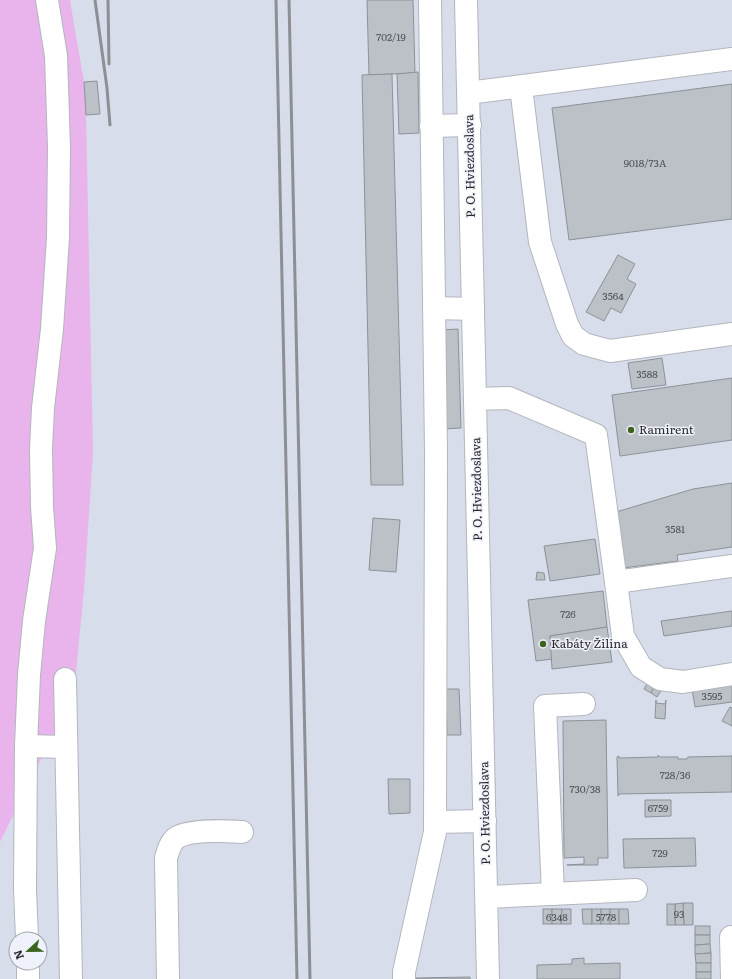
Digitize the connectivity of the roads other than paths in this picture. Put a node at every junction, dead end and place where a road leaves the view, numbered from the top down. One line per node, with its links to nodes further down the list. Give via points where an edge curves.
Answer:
1 (47, 0): 18 (street, via 56,56 58,238 41,449 46,548 34,621)
2 (430, 0): 8 (street)
3 (466, 0): 6 (street, P. O. Hviezdoslava)
4 (732, 59): 5 (street)
5 (521, 87): 6 (street); 11 (street, via 540,242 567,324 574,336 584,344 610,351)
6 (468, 93): 7 (street, P. O. Hviezdoslava)
7 (470, 125): 8 (street); 10 (street, P. O. Hviezdoslava)
8 (431, 126): 9 (street)
9 (434, 308): 10 (street); 20 (street)
10 (473, 309): 12 (street, P. O. Hviezdoslava)
11 (732, 334)
12 (475, 399): 14 (street, via 509,398 596,435); 21 (street, P. O. Hviezdoslava)
13 (732, 566): 14 (street)
14 (616, 582): 15 (street, via 623,636 641,667 660,679 683,682)
15 (732, 674)
16 (66, 679): 19 (street)
17 (584, 704): 24 (street, via 545,706)
18 (26, 746): 19 (street); 26 (street)
19 (66, 747): 28 (street)
20 (435, 822): 21 (street); 30 (street)
21 (485, 822): 25 (street, P. O. Hviezdoslava)
22 (242, 832): 29 (street, via 189,833 176,839 169,848 166,858)
23 (636, 890): 24 (street)
24 (554, 894): 25 (street)
25 (487, 897): 31 (street, P. O. Hviezdoslava)
26 (27, 931)
27 (731, 937): 32 (street)
28 (71, 979)
29 (168, 979)
30 (404, 979)
31 (488, 979)
32 (732, 979)

